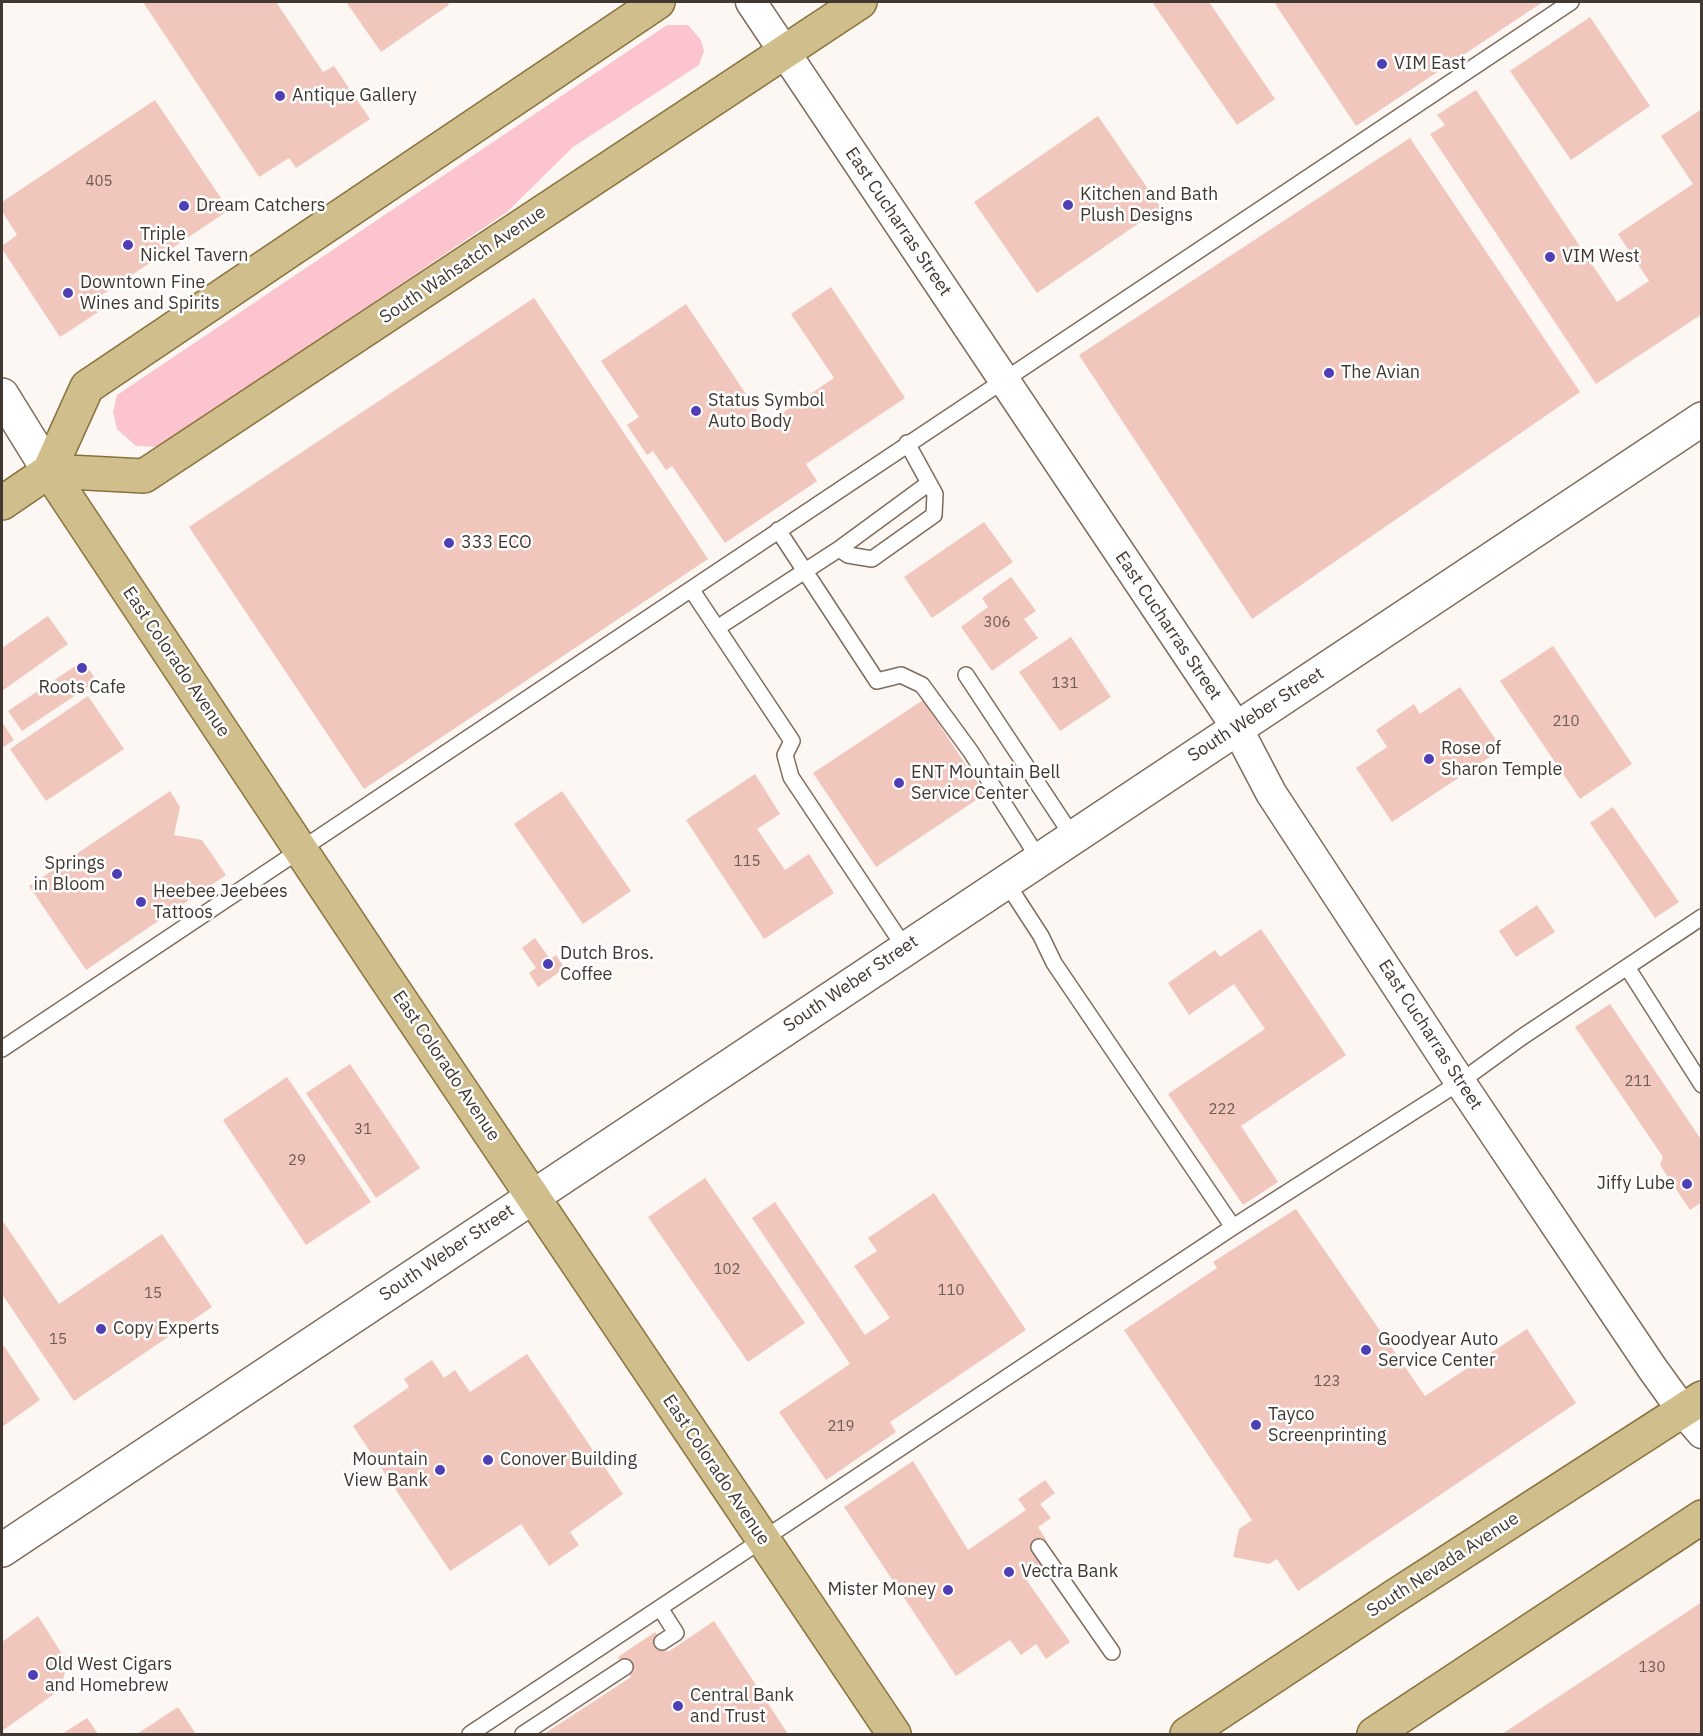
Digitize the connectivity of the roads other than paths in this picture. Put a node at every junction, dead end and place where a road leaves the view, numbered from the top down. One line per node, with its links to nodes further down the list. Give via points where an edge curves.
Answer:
1 (658, 2): 10 (main road, via 87,387)
2 (751, 2): 5 (street, East Cucharras Street)
3 (860, 2): 5 (main road, South Wahsatch Avenue)
4 (1571, 2): 6 (lane)
5 (784, 52): 6 (street, East Cucharras Street); 10 (main road, South Wahsatch Avenue, via 144,476)
6 (1004, 380): 9 (lane); 19 (street, East Cucharras Street)
7 (2, 395): 10 (street, East Colorado Avenue)
8 (1701, 419): 19 (street, South Weber Street)
9 (908, 443): 11 (lane); 13 (lane)
10 (50, 471): 12 (main road); 21 (main road, East Colorado Avenue)
11 (929, 483): 14 (lane); 14 (lane, via 935,494 934,515 872,559 848,555)
12 (2, 503)
13 (778, 530): 15 (lane); 16 (lane)
14 (839, 549): 15 (lane)
15 (804, 571): 17 (lane); 22 (lane, via 877,681 901,675 922,685 971,752)
16 (691, 589): 17 (lane); 21 (lane)
17 (717, 628): 25 (lane, via 792,741 785,755 791,777)
18 (966, 675): 20 (lane)
19 (1237, 728): 20 (street, South Weber Street); 28 (street, East Cucharras Street, via 1271,793)
20 (1073, 837): 22 (street, South Weber Street)
21 (301, 849): 27 (lane); 30 (main road, East Colorado Avenue)
22 (1039, 859): 23 (street, South Weber Street)
23 (1006, 882): 25 (street, South Weber Street); 31 (lane, via 1054,963)
24 (1701, 917): 26 (lane)
25 (905, 948): 30 (street, South Weber Street)
26 (1627, 967): 28 (lane); 29 (lane)
27 (2, 1048)
28 (1460, 1082): 31 (lane); 32 (street, East Cucharras Street)
29 (1701, 1084)
30 (533, 1196): 34 (main road, East Colorado Avenue); 36 (street, South Weber Street)
31 (1233, 1227): 34 (lane)
32 (1695, 1414): 44 (main road, South Nevada Avenue, via 1395,1596)
33 (1701, 1517): 45 (main road)
34 (763, 1540): 37 (lane); 43 (main road, East Colorado Avenue)
35 (1039, 1547): 39 (lane)
36 (2, 1550)
37 (660, 1608): 38 (lane, via 676,1633); 41 (lane)
38 (662, 1642)
39 (1112, 1652)
40 (625, 1667): 42 (lane)
41 (470, 1734)
42 (523, 1734)
43 (894, 1734)
44 (1187, 1734)
45 (1374, 1734)

